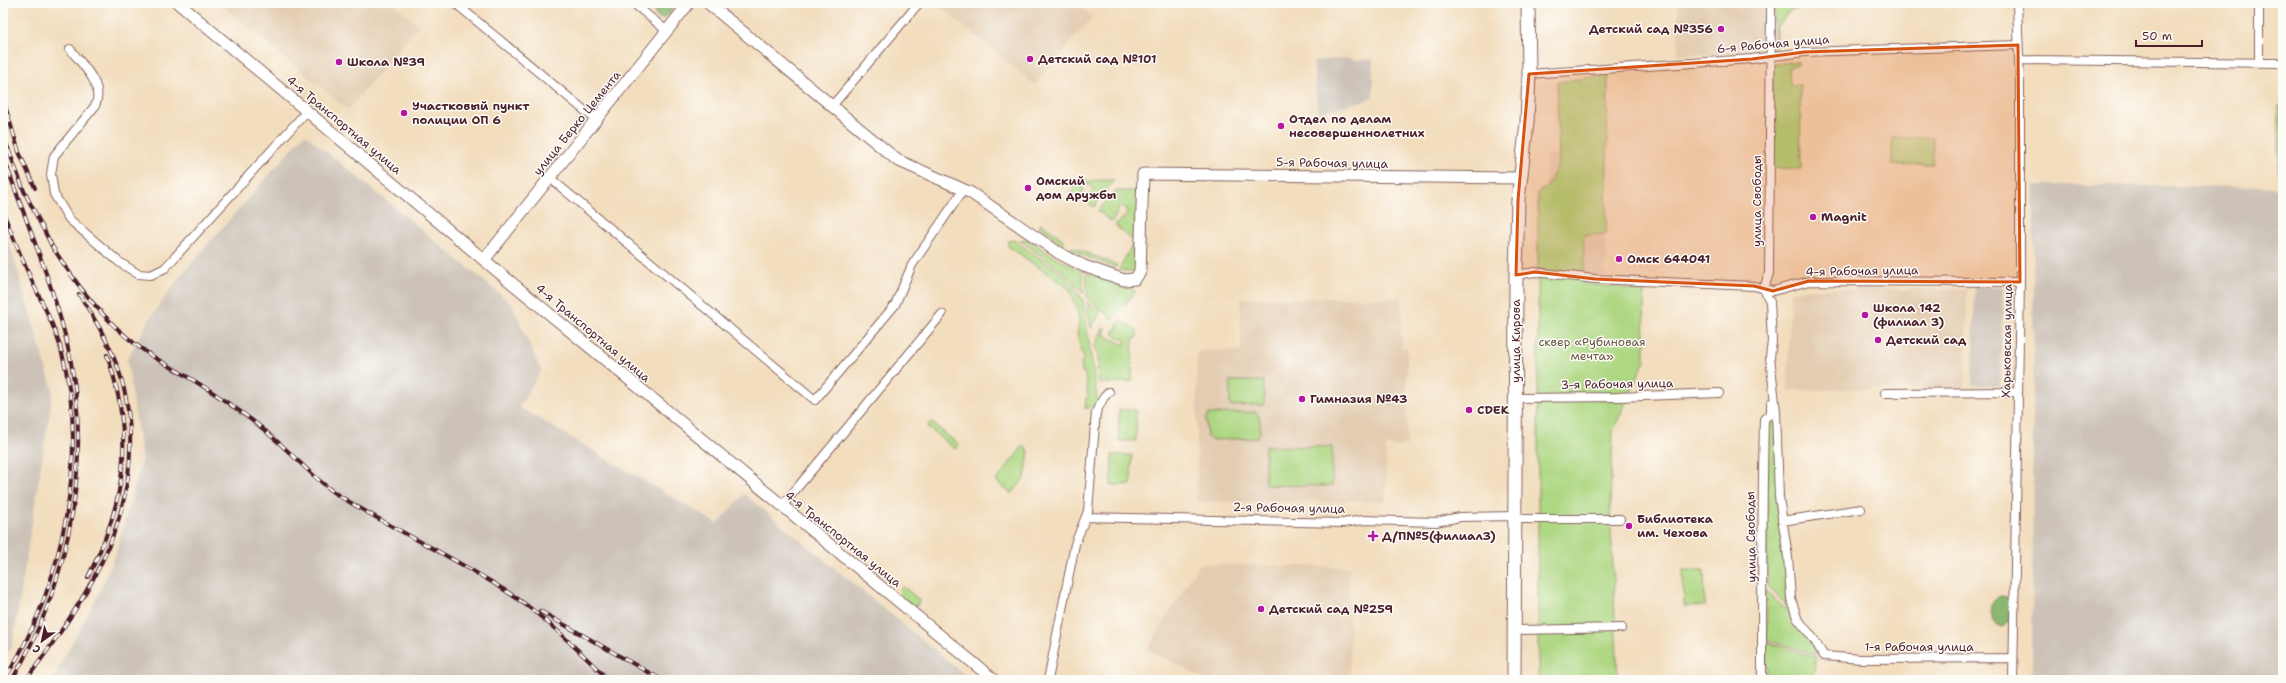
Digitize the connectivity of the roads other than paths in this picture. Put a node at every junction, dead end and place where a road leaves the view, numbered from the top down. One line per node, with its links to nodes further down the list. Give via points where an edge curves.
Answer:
1 (178, 3): 20 (main road, 4-я Транспортная улица)
2 (455, 3): 21 (street)
3 (633, 3): 11 (street)
4 (689, 3): 11 (main road, улица Берко Цемента)
5 (708, 3): 19 (main road)
6 (919, 3): 19 (street)
7 (1528, 3): 18 (main road, улица Кирова)
8 (1771, 3): 14 (street, улица Свободы)
9 (2017, 3): 12 (street, Харьковская улица)
10 (2259, 3): 16 (street)
11 (667, 31): 21 (main road, улица Берко Цемента)
12 (2018, 45): 14 (street, 6-я Рабочая улица, via 1850,49); 15 (street, Харьковская улица)
13 (70, 49): 20 (street, via 97,85 99,97 54,156 51,174 54,194 68,220 138,274 151,275 165,268)
14 (1770, 57): 18 (street, 6-я Рабочая улица); 28 (street, улица Свободы, via 1769,273)
15 (2019, 60): 16 (street); 27 (street, Харьковская улица)
16 (2259, 63): 17 (street)
17 (2283, 63)
18 (1530, 74): 23 (main road, улица Кирова)
19 (832, 106): 24 (main road, via 898,160)
20 (307, 111): 25 (main road, 4-я Транспортная улица)
21 (596, 120): 22 (main road, улица Берко Цемента)
22 (550, 178): 24 (street, via 816,400 895,305 912,265); 25 (main road, улица Берко Цемента)
23 (1520, 178): 24 (main road, 5-я Рабочая улица, via 1143,174 1140,272 1135,279 1124,280 1084,266 1059,253); 26 (main road, улица Кирова)
24 (964, 189)
25 (484, 260): 36 (main road, 4-я Транспортная улица)
26 (1516, 275): 28 (street, 4-я Рабочая улица, via 1535,272 1595,279 1754,286); 35 (main road, улица Кирова)
27 (2020, 282): 28 (street, 4-я Рабочая улица, via 1809,281 1780,290); 31 (street, Харьковская улица)
28 (1764, 289): 34 (street, улица Свободы, via 1770,302 1770,357)
29 (942, 314): 36 (street)
30 (1109, 392): 38 (street, via 1096,412)
31 (2018, 392): 33 (street); 45 (street, Харьковская улица)
32 (1719, 393): 35 (street, 3-я Рабочая улица, via 1618,398)
33 (1885, 393)
34 (1774, 396): 41 (street, улица Свободы); 49 (street, улица Свободы, via 1771,413 1764,419)
35 (1516, 398): 39 (main road, улица Кирова)
36 (782, 506): 46 (main road, 4-я Транспортная улица)
37 (1861, 509): 41 (street)
38 (1086, 517): 39 (street, 2-я Рабочая улица, via 1343,523 1363,520 1436,522 1460,517); 47 (street, via 1075,544)
39 (1516, 518): 40 (street, 2-я Рабочая улица); 43 (main road, улица Кирова)
40 (1620, 519)
41 (1782, 521): 44 (street, улица Свободы, via 1792,609)
42 (1622, 628): 43 (street)
43 (1515, 630): 48 (main road, улица Кирова)
44 (1824, 656): 45 (street, 1-я Рабочая улица, via 1861,659)
45 (2014, 658): 50 (street, Харьковская улица)
46 (994, 680)
47 (1048, 680)
48 (1514, 680)
49 (1762, 680)
50 (2013, 680)

